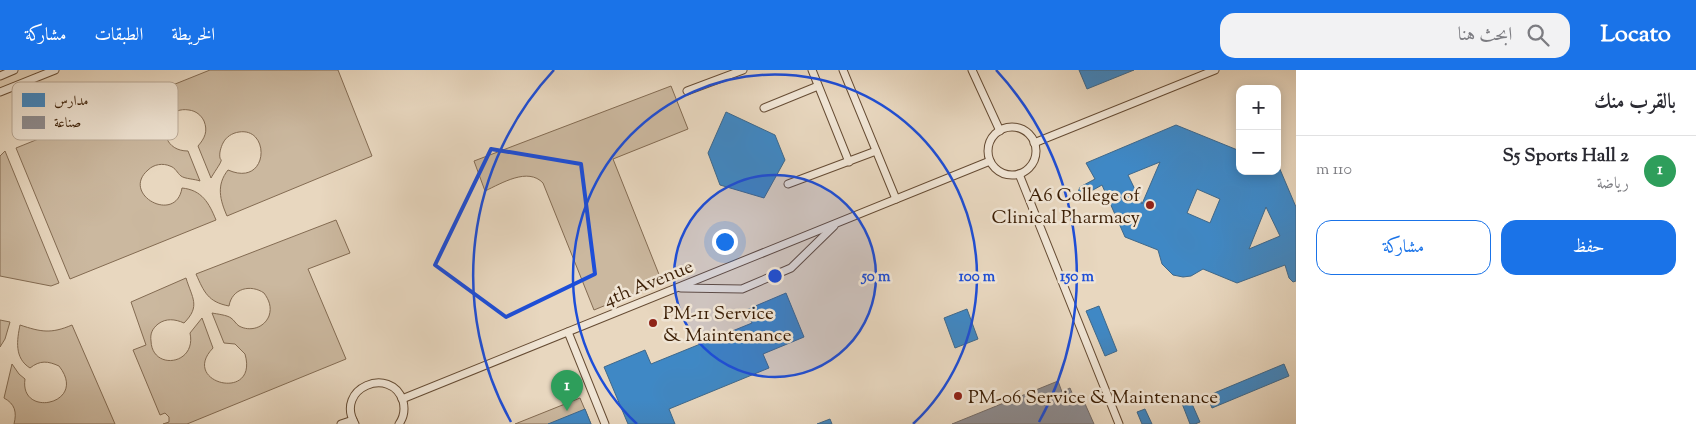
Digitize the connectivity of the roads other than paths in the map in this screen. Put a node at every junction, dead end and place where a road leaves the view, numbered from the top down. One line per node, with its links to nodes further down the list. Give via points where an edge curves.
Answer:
1 (14, 70): 8 (lane)
2 (54, 70): 9 (lane)
3 (743, 70): 12 (lane)
4 (812, 70): 10 (lane)
5 (843, 70): 17 (lane)
6 (972, 70): 15 (lane)
7 (1215, 70): 16 (lane)
8 (0, 76)
9 (25, 82)
10 (818, 86): 14 (lane); 19 (lane)
11 (12, 87): 13 (lane)
12 (687, 91)
13 (0, 92)
14 (764, 108)
15 (1000, 131): 16 (lane, via 1019,129); 18 (lane, via 988,147)
16 (1034, 143): 20 (lane, via 1035,156 1030,168)
17 (876, 151): 19 (lane); 22 (lane)
18 (990, 161): 20 (lane, via 998,171); 22 (lane, 4th Avenue)
19 (849, 162): 21 (lane)
20 (1018, 174): 31 (lane)
21 (788, 184)
22 (896, 199): 23 (lane, 4th Avenue)
23 (838, 223): 24 (lane, 4th Avenue); 24 (lane, via 791,268 742,289)
24 (676, 288): 25 (lane, 4th Avenue)
25 (568, 332): 26 (lane, 4th Avenue); 30 (lane)
26 (402, 399): 27 (lane, via 386,384 367,384 353,397 351,412); 29 (lane, via 404,414)
27 (354, 422): 28 (lane)
28 (341, 424)
29 (400, 424)
30 (605, 424)
31 (1118, 424)

